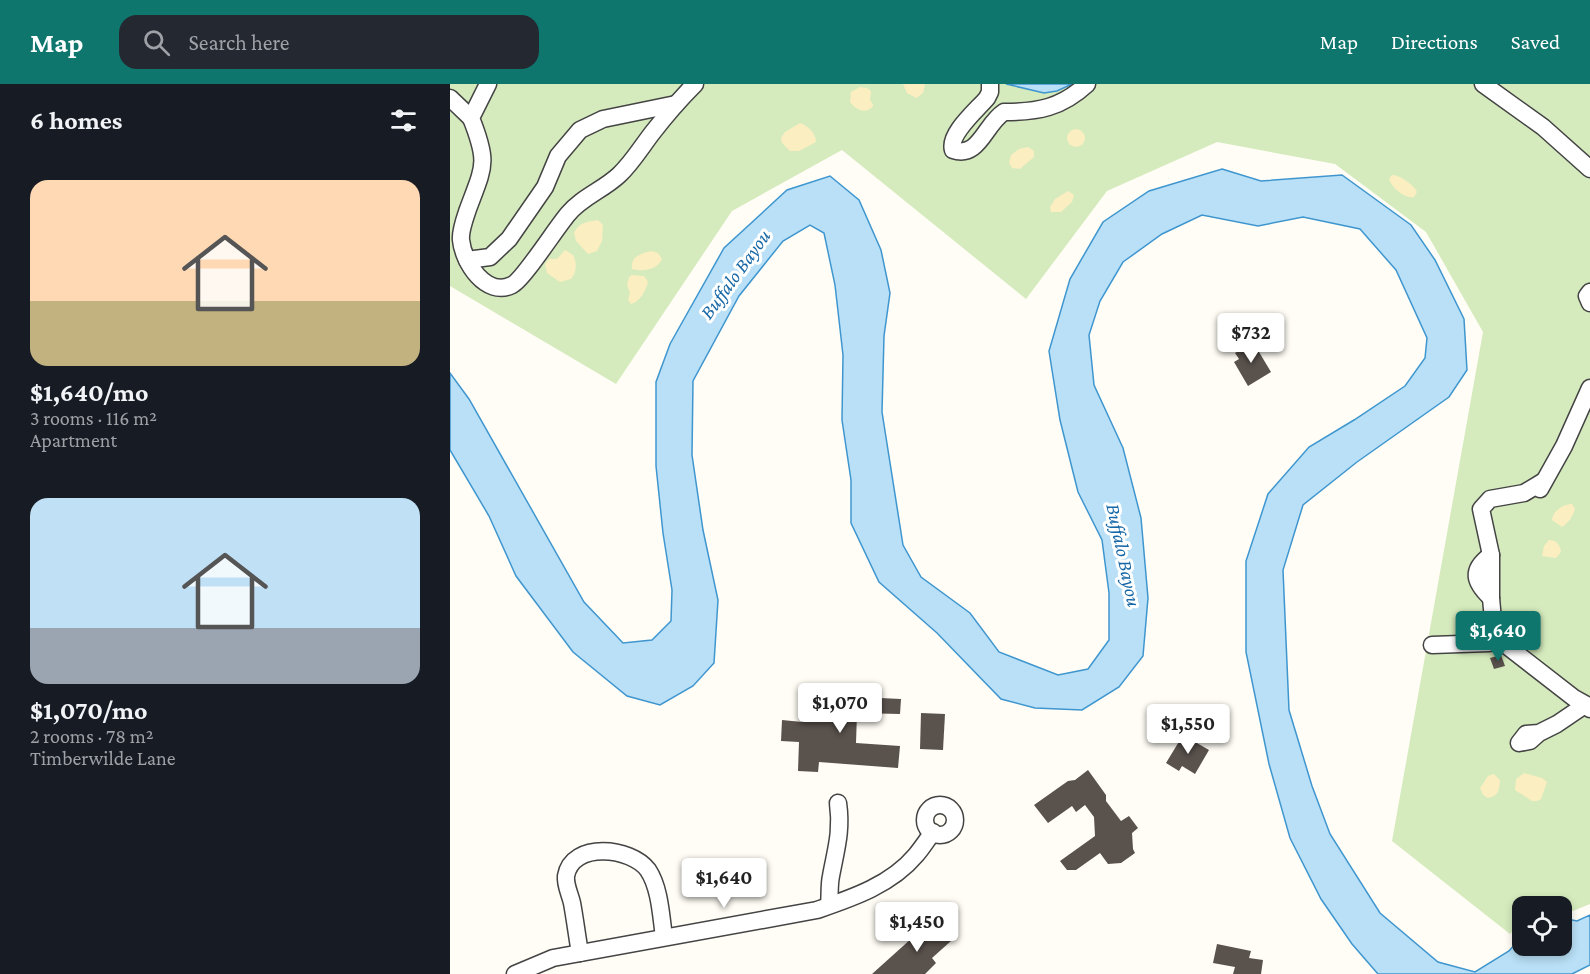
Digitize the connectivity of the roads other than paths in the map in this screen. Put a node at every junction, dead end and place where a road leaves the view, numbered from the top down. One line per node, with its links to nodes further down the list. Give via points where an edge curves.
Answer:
1 (488, 84): 9 (street)
2 (695, 84): 7 (street)
3 (1087, 84): 8 (street, via 1050,107)
4 (1483, 84): 10 (street, via 1543,127)
5 (988, 91): 8 (street); 8 (street, via 954,136 953,150 967,152 974,148)
6 (450, 98): 9 (street)
7 (676, 104): 11 (street, via 603,119 580,130 558,156 545,187 509,239 490,257); 11 (street, via 618,175 579,202 513,285 497,287 479,279)
8 (1003, 113)
9 (471, 118): 11 (street, via 484,164 462,231)
10 (1590, 169)
11 (467, 260)
12 (1590, 292): 13 (street)
13 (1590, 303)
14 (1590, 387): 15 (street, via 1544,481 1524,494 1490,499 1481,509 1491,555 1491,598)
15 (1498, 639): 16 (street, via 1489,644); 17 (street)
16 (1432, 645)
17 (1588, 707): 18 (street)
18 (1539, 733)
19 (838, 803): 21 (street, via 839,846 831,878)
20 (933, 832): 21 (street, via 915,857 885,881)
21 (830, 905): 22 (street)
22 (664, 937): 23 (street); 23 (street, via 657,894 648,870 619,853 587,853 572,865 566,878)
23 (580, 953): 24 (street, via 553,958)
24 (515, 974)

